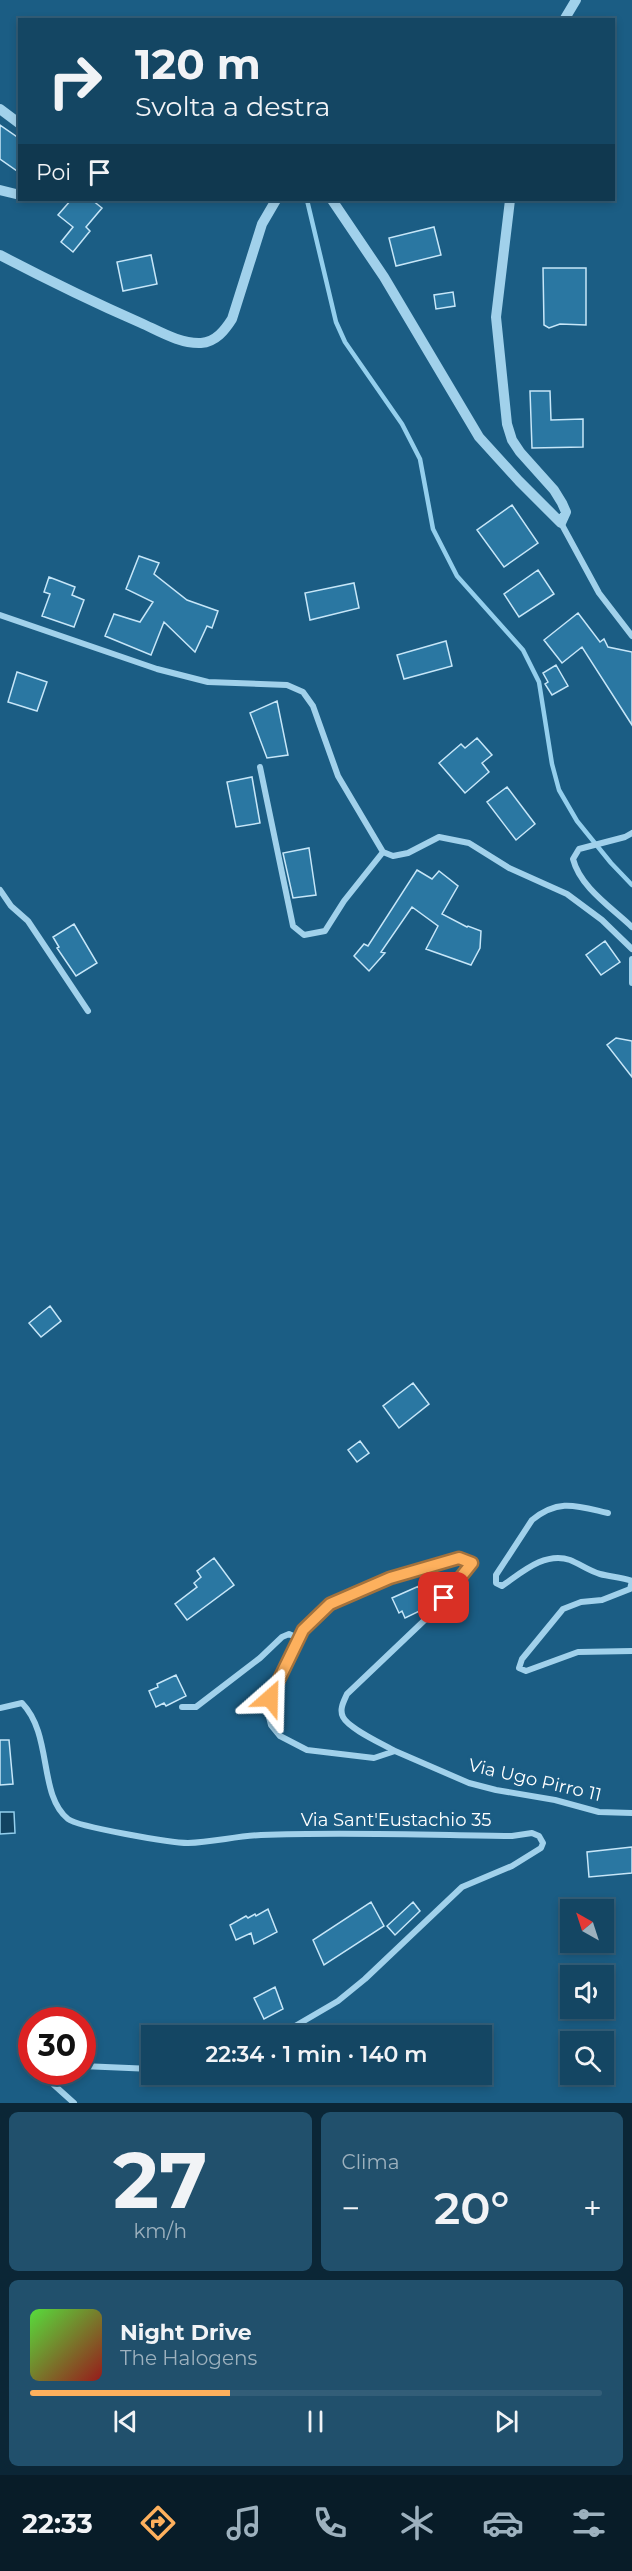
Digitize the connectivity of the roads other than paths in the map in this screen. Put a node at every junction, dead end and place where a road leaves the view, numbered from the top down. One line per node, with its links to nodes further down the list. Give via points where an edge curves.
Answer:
1 (576, 0): 2 (street)
2 (565, 18)
3 (0, 109): 4 (street)
4 (18, 122)
5 (0, 190): 6 (street)
6 (18, 194)
7 (275, 201): 10 (street, via 262,224 232,319 225,330 208,342 172,337)
8 (333, 201): 11 (street, via 384,277 479,436)
9 (510, 201): 11 (street, via 496,317 503,399 512,440 562,503 566,512)
10 (0, 255)
11 (561, 523): 13 (street, via 599,592)
12 (0, 615): 16 (street, via 156,669 208,682 287,685 303,692 313,705 338,776)
13 (632, 636)
14 (260, 767): 16 (street, via 293,926 304,935 325,931)
15 (632, 833): 18 (street, via 579,849 573,859 586,884)
16 (383, 852): 19 (street, via 393,856 408,853 439,837 469,843 509,868 567,894)
17 (0, 890): 22 (street, via 28,921)
18 (632, 927)
19 (632, 949)
20 (632, 959): 21 (street)
21 (632, 983)
22 (88, 1011)
23 (608, 1513): 25 (street, via 571,1504 557,1505 538,1515 496,1575 496,1583 502,1586 539,1562 556,1558 568,1559 598,1574 632,1581 630,1589 618,1594 563,1609 519,1668 526,1671 578,1652)
24 (298, 1638): 26 (street, via 290,1634 282,1637 196,1707); 28 (street, via 270,1698 271,1725 280,1736 307,1750 374,1758); 28 (street, Via Ugo Pirro 11, via 330,1604 390,1578 459,1558 472,1563 430,1615 347,1694 342,1705 342,1717 351,1726)
25 (632, 1651)
26 (182, 1707)
27 (0, 1708): 30 (street, Via Sant'Eustachio 35, via 22,1703 32,1713 41,1737 54,1804 69,1820 111,1830 186,1843 259,1835 540,1836 541,1848 512,1866 462,1887 365,1979 338,2001)
28 (395, 1751): 29 (street, Via Ugo Pirro 11, via 469,1783 599,1812)
29 (632, 1813)
30 (297, 2025)
31 (96, 2067): 32 (street)
32 (141, 2069)
33 (54, 2085): 34 (street)
34 (74, 2103)

